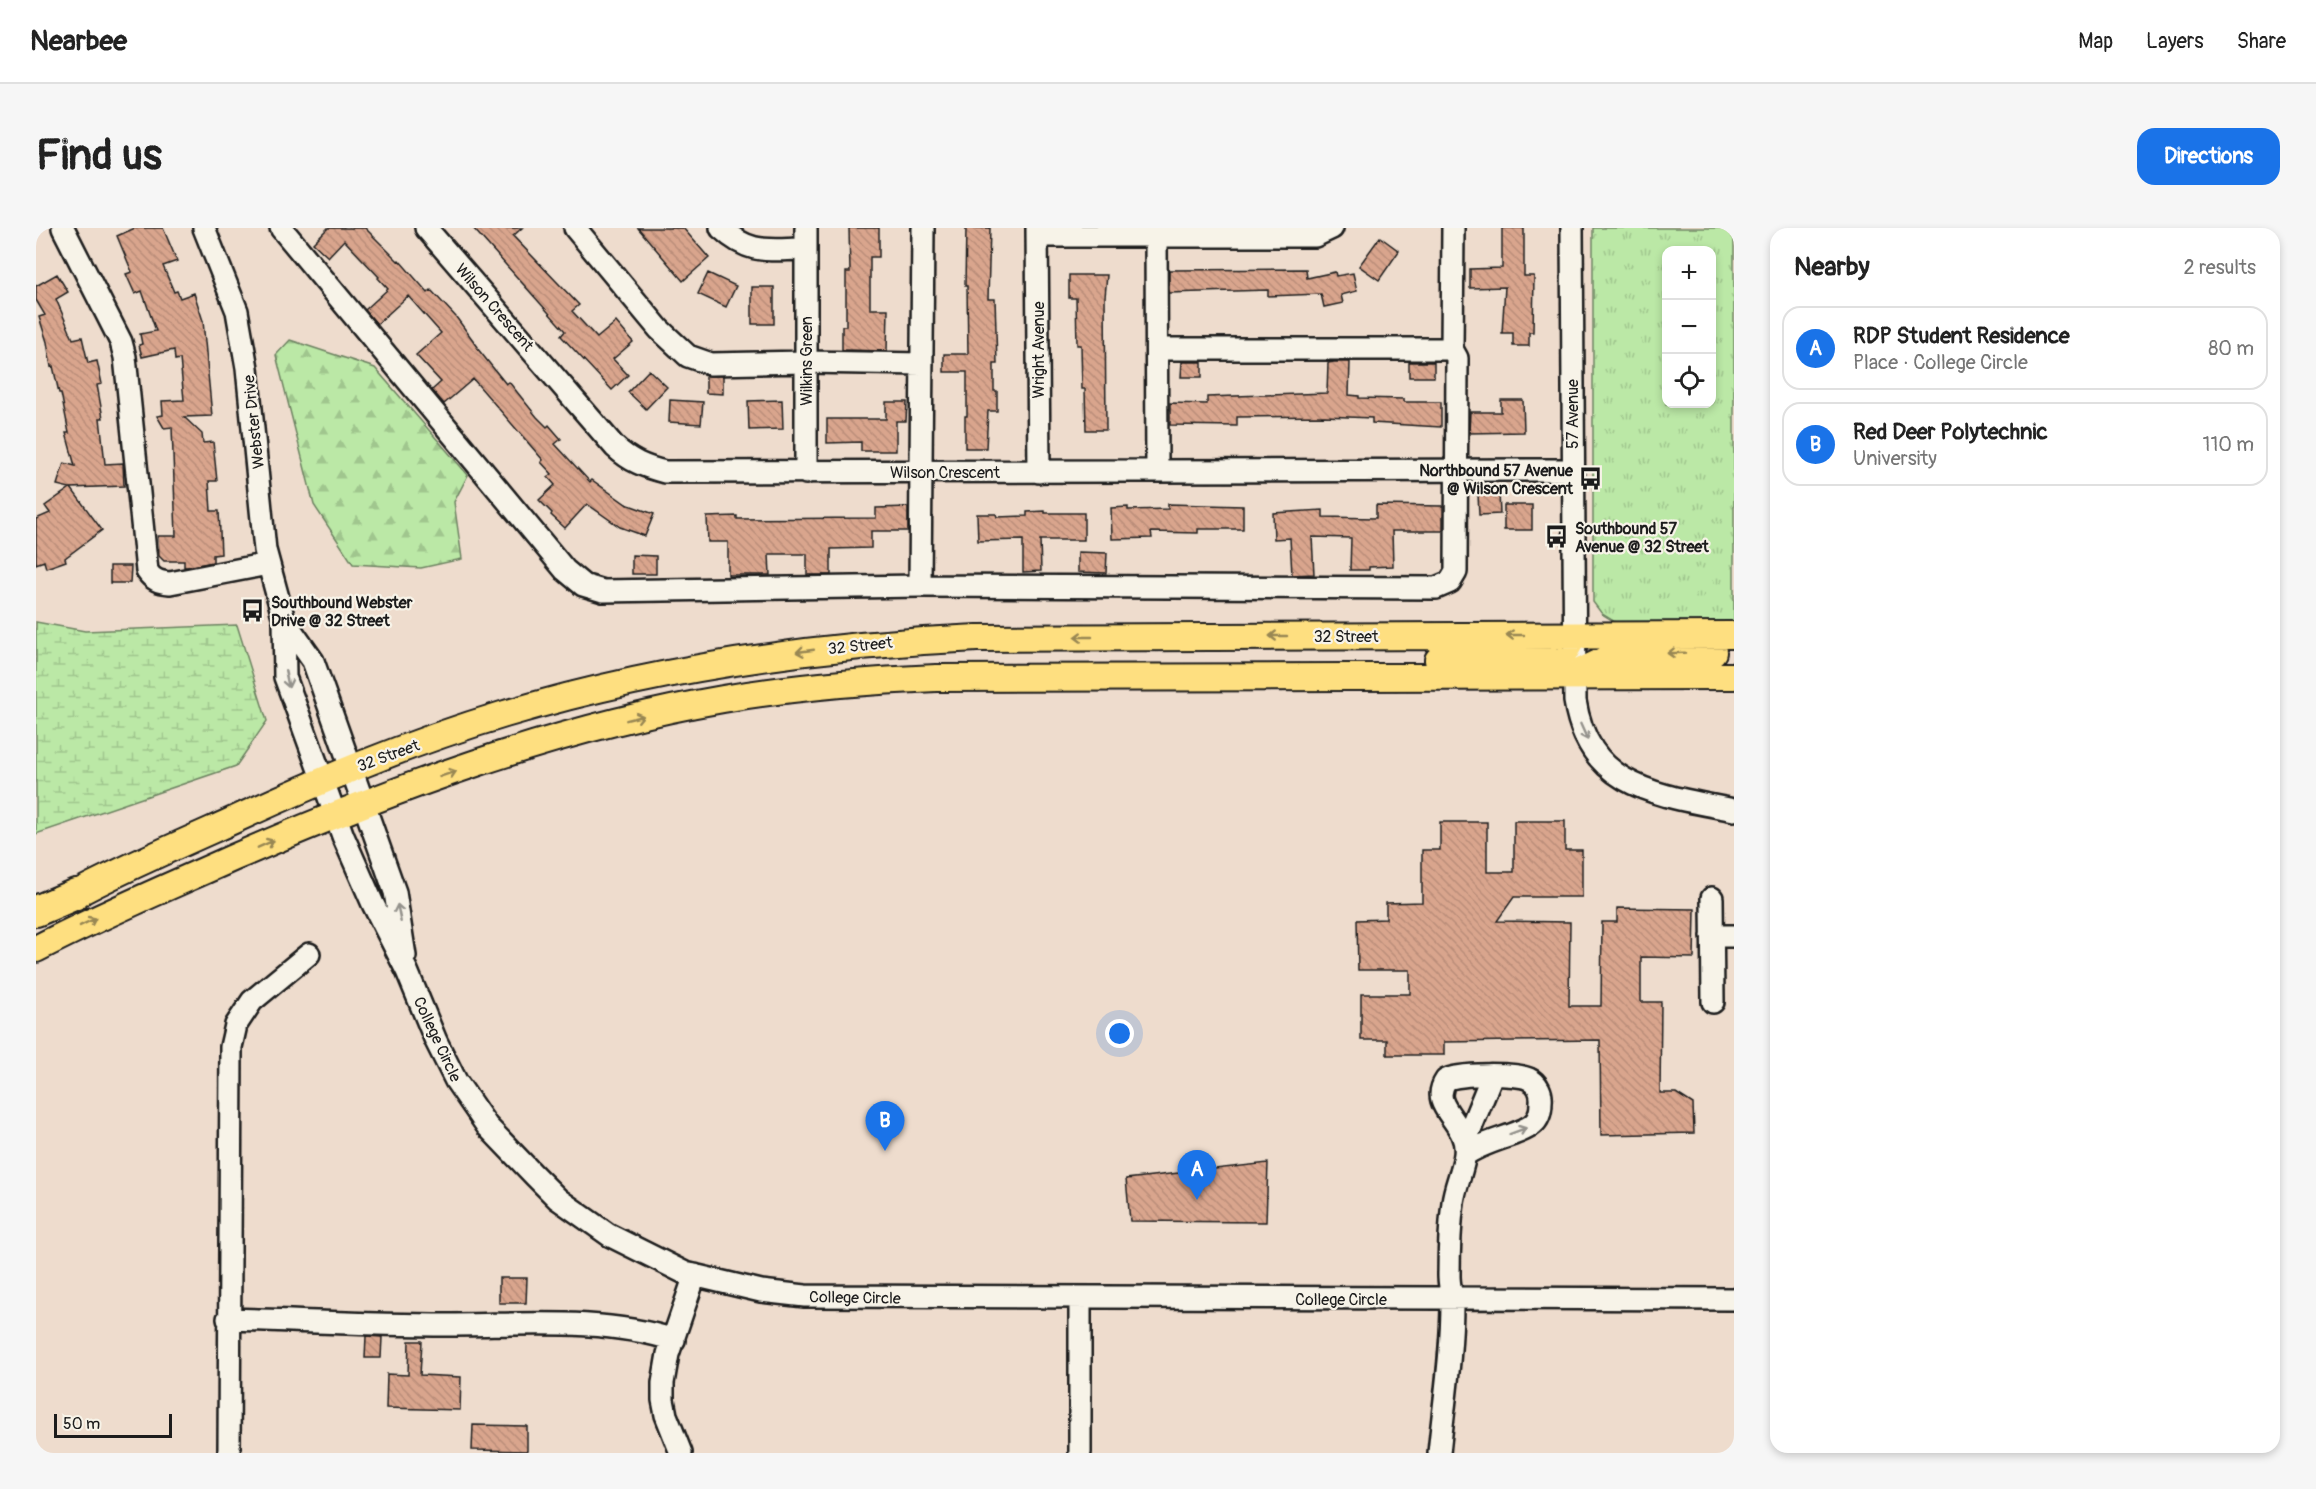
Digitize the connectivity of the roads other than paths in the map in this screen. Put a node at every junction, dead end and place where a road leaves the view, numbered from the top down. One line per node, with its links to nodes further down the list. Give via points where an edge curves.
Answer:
1 (63, 228): 24 (street, via 125,357 147,571 160,583 170,583)
2 (204, 228): 24 (street, Webster Drive, via 237,311)
3 (281, 228): 25 (street, via 565,570 583,585 603,591)
4 (426, 228): 23 (street, Wilson Crescent, via 626,457 651,469 677,473)
5 (575, 228): 16 (street, via 659,329 688,356 711,364)
6 (721, 228): 13 (street, Wilkins Green, via 753,249)
7 (923, 228): 17 (street)
8 (1332, 228): 12 (street, via 1315,236)
9 (1453, 228): 15 (street)
10 (1572, 228): 19 (street, 57 Avenue)
11 (1037, 232): 12 (street); 22 (street, Wright Avenue)
12 (1156, 236): 14 (street)
13 (806, 238): 16 (street, Wilkins Green)
14 (1158, 350): 15 (street); 20 (street)
15 (1452, 350): 18 (street, via 1457,358)
16 (806, 362): 17 (street); 23 (street, Wilkins Green)
17 (922, 364): 21 (street)
18 (1456, 470): 19 (street, Wilson Crescent); 20 (street, Wilson Crescent); 25 (street, via 1456,572 1450,582 1436,588)
19 (1572, 470): 27 (street, 57 Avenue)
20 (1157, 471): 22 (street, Wilson Crescent)
21 (920, 472): 22 (street, Wilson Crescent); 23 (street, Wilson Crescent); 25 (street)
22 (1039, 472)
23 (806, 473)
24 (268, 564): 26 (street, Webster Drive)
25 (920, 586)
26 (284, 621): 33 (street, Webster Drive, via 313,661); 34 (street, Webster Drive, one-way to 34, via 285,677)
27 (1574, 636): 28 (main road, 32 Street); 30 (street, 57 Avenue); 32 (main road, via 1565,651 1555,655 1417,661); 33 (main road, 32 Street, one-way to 33, via 977,638 826,648 685,670 565,697)
28 (1734, 636)
29 (1734, 652): 30 (main road, one-way to 30, via 1609,658)
30 (1575, 675): 31 (main road); 32 (main road); 36 (street, 57 Avenue, one-way to 36, via 1580,722 1589,744 1612,771 1645,790)
31 (1734, 676)
32 (1294, 678): 35 (main road, one-way to 32, via 582,732 721,699 794,688 936,678)
33 (350, 769): 34 (main road, 32 Street); 35 (street, Webster Drive)
34 (321, 780): 37 (street, Webster Drive); 38 (main road, 32 Street)
35 (362, 803): 37 (main road); 46 (street, College Circle, one-way to 35, via 395,892)
36 (1734, 810)
37 (334, 814): 44 (main road, one-way to 37, via 89,921); 46 (street, College Circle)
38 (76, 894): 40 (highway); 41 (main road, 32 Street)
39 (1712, 898): 42 (street)
40 (36, 911)
41 (36, 916)
42 (1712, 936): 43 (street); 47 (street)
43 (1734, 936)
44 (36, 949)
45 (309, 954): 54 (street, via 252,1001 236,1025 231,1047)
46 (407, 971): 50 (street, College Circle, via 456,1081 487,1126 558,1198 609,1235)
47 (1713, 1002)
48 (1492, 1076): 49 (street); 49 (street, via 1451,1077 1443,1084 1443,1104 1459,1124); 49 (street, one-way to 48, via 1529,1126 1539,1115 1541,1094 1534,1082 1520,1076)
49 (1465, 1148): 53 (street, via 1452,1209)
50 (695, 1275): 51 (street, College Circle, via 761,1291 805,1296); 55 (street)
51 (1080, 1298): 53 (street, College Circle); 58 (street)
52 (1734, 1299): 53 (street, College Circle)
53 (1452, 1300): 59 (street)
54 (228, 1319): 55 (street, via 578,1324 642,1331); 56 (street)
55 (674, 1340): 57 (street, via 665,1369 663,1400)
56 (229, 1453)
57 (681, 1453)
58 (1080, 1453)
59 (1439, 1453)

